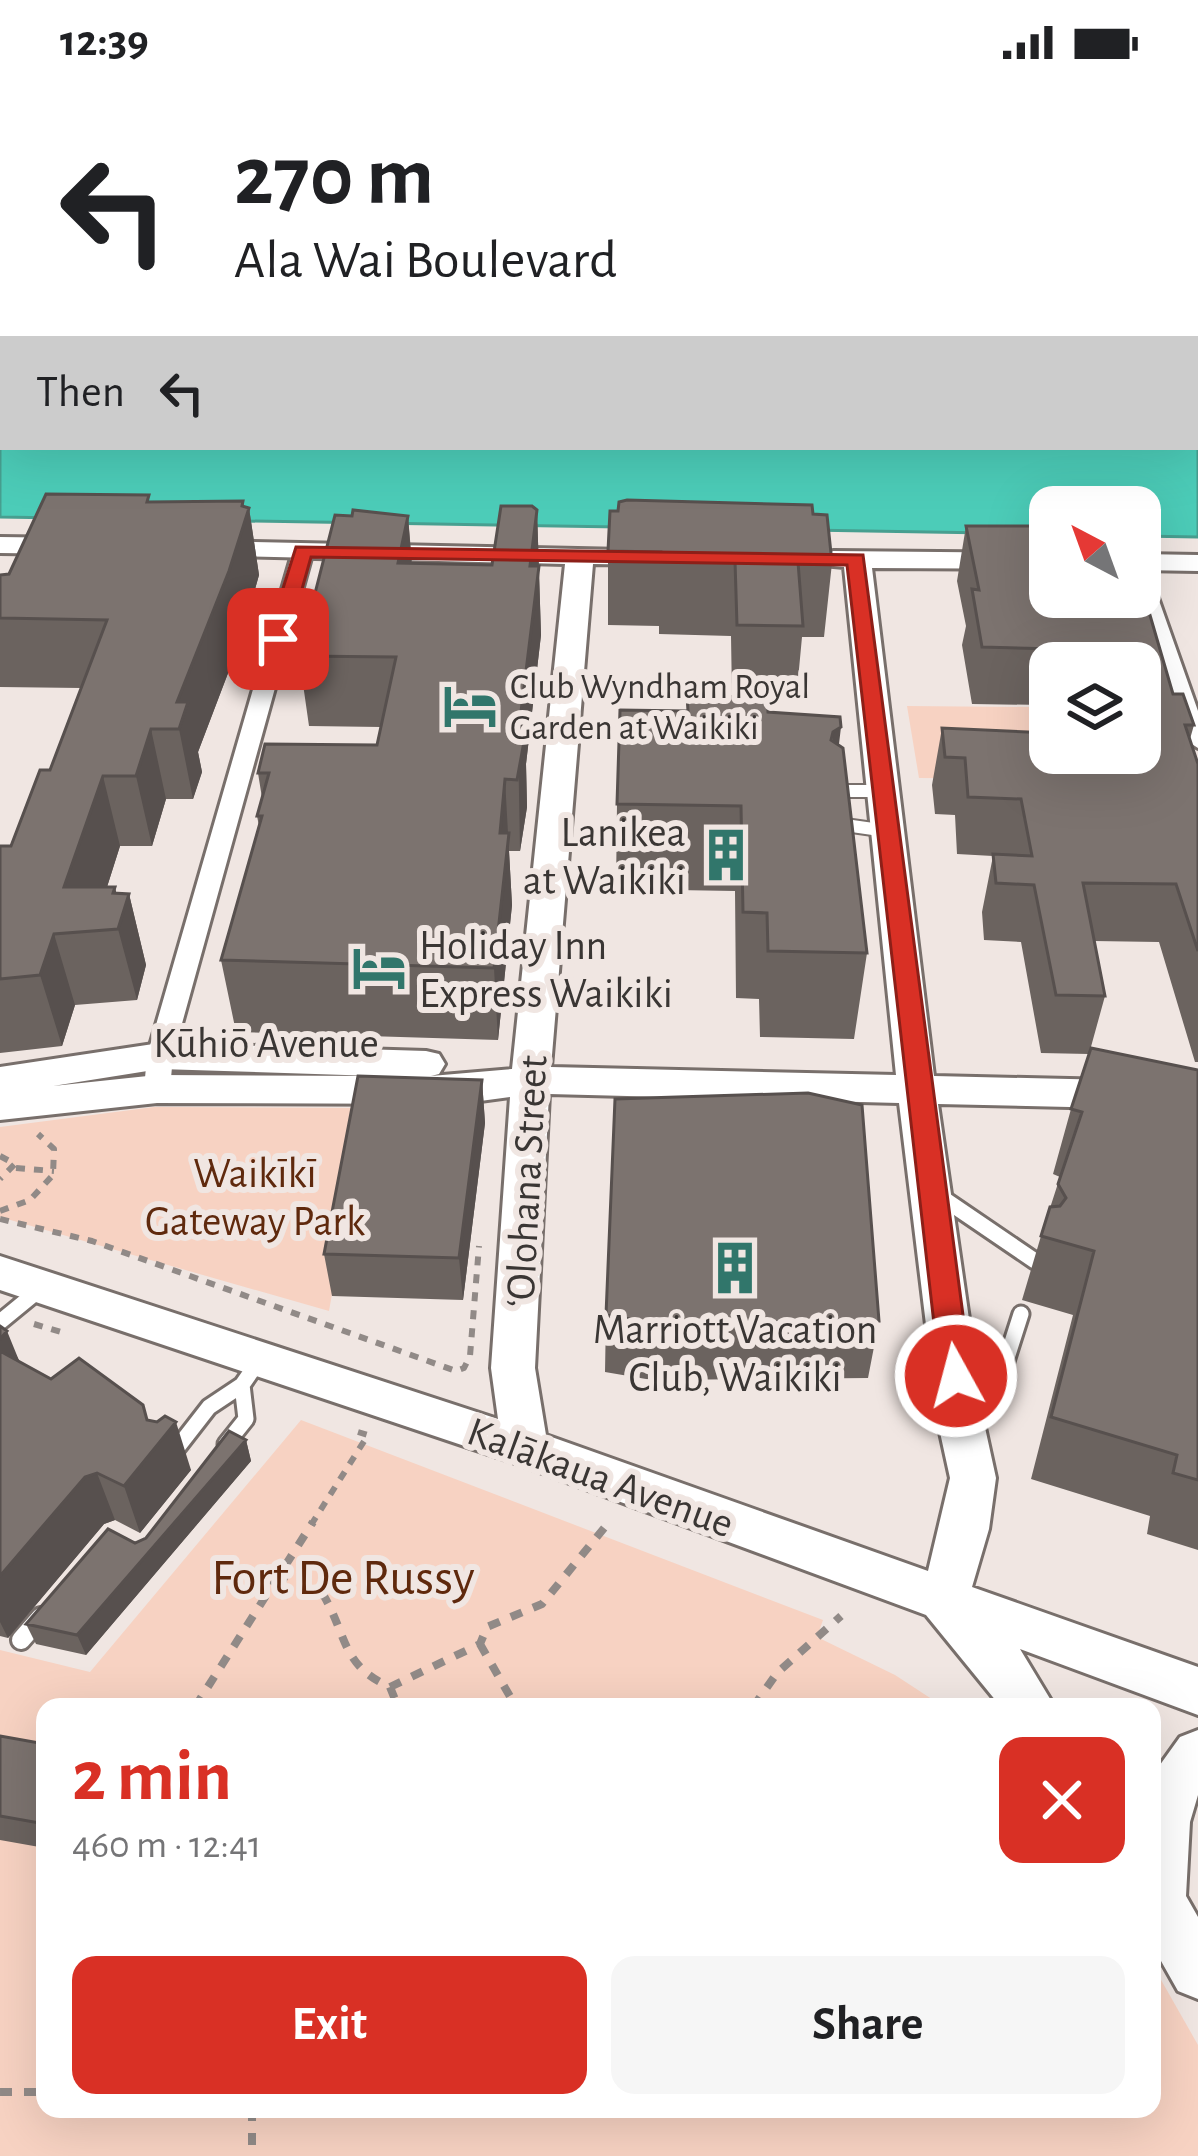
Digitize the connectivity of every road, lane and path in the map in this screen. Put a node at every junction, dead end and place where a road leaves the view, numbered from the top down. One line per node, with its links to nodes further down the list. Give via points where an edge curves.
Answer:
1 (0, 545): 2 (street, via 26,556)
2 (99, 547)
3 (166, 548): 4 (street)
4 (303, 551): 5 (street); 18 (street)
5 (580, 556): 6 (street); 19 (street, ʻOlohana Street)
6 (691, 558)
7 (809, 559): 8 (street)
8 (856, 559): 9 (street); 15 (street)
9 (1029, 561)
10 (1161, 562): 11 (street)
11 (1198, 563)
12 (1155, 618): 13 (street)
13 (1198, 741)
14 (813, 791): 15 (lane)
15 (883, 791): 17 (street)
16 (832, 822): 17 (lane)
17 (886, 831): 21 (street)
18 (158, 1072): 19 (street, Kūhiō Avenue, via 458,1090); 20 (street, Kūhiō Avenue); 23 (street, Kūhiō Avenue)
19 (532, 1080): 21 (street, Kūhiō Avenue); 40 (street, ʻOlohana Street, via 513,1368)
20 (0, 1081)
21 (917, 1090): 22 (street, Kūhiō Avenue); 29 (street)
22 (1198, 1096)
23 (0, 1106)
24 (34, 1131): 27 (path, via 54,1149)
25 (0, 1156): 26 (path, via 11,1157)
26 (15, 1168): 27 (path); 28 (path)
27 (54, 1171): 30 (path, via 30,1200)
28 (0, 1179)
29 (932, 1191): 32 (lane, via 1013,1258); 38 (street)
30 (0, 1215): 31 (path, via 456,1371 470,1356)
31 (480, 1236)
32 (1035, 1261)
33 (0, 1273): 34 (street, Kalākaua Avenue)
34 (43, 1287): 36 (lane); 37 (street, Kalākaua Avenue)
35 (1021, 1314): 38 (lane, via 998,1386)
36 (0, 1322)
37 (251, 1372): 40 (street, Kalākaua Avenue); 41 (lane, via 209,1407); 42 (lane, via 246,1419)
38 (961, 1423): 45 (street, via 973,1478)
39 (368, 1436): 44 (path)
40 (525, 1447): 45 (street, Kalākaua Avenue)
41 (169, 1458)
42 (211, 1464)
43 (609, 1522): 49 (path, via 557,1589 530,1611 487,1627)
44 (277, 1574): 50 (path, via 324,1596 349,1662); 52 (path)
45 (944, 1600): 51 (street, Kalākaua Avenue); 56 (street)
46 (52, 1604): 48 (lane)
47 (841, 1616): 55 (path)
48 (21, 1640)
49 (480, 1644): 50 (path); 54 (path)
50 (391, 1688): 53 (path)
51 (1198, 1691)
52 (201, 1698)
53 (395, 1698)
54 (511, 1698)
55 (759, 1698)
56 (1024, 1698)
57 (1198, 1755): 58 (street, via 1167,1801)
58 (1161, 1848)
59 (1161, 1906): 60 (street)
60 (1198, 1971)
61 (0, 2092): 62 (path)
62 (36, 2092)
63 (252, 2118): 64 (path)
64 (252, 2156)

